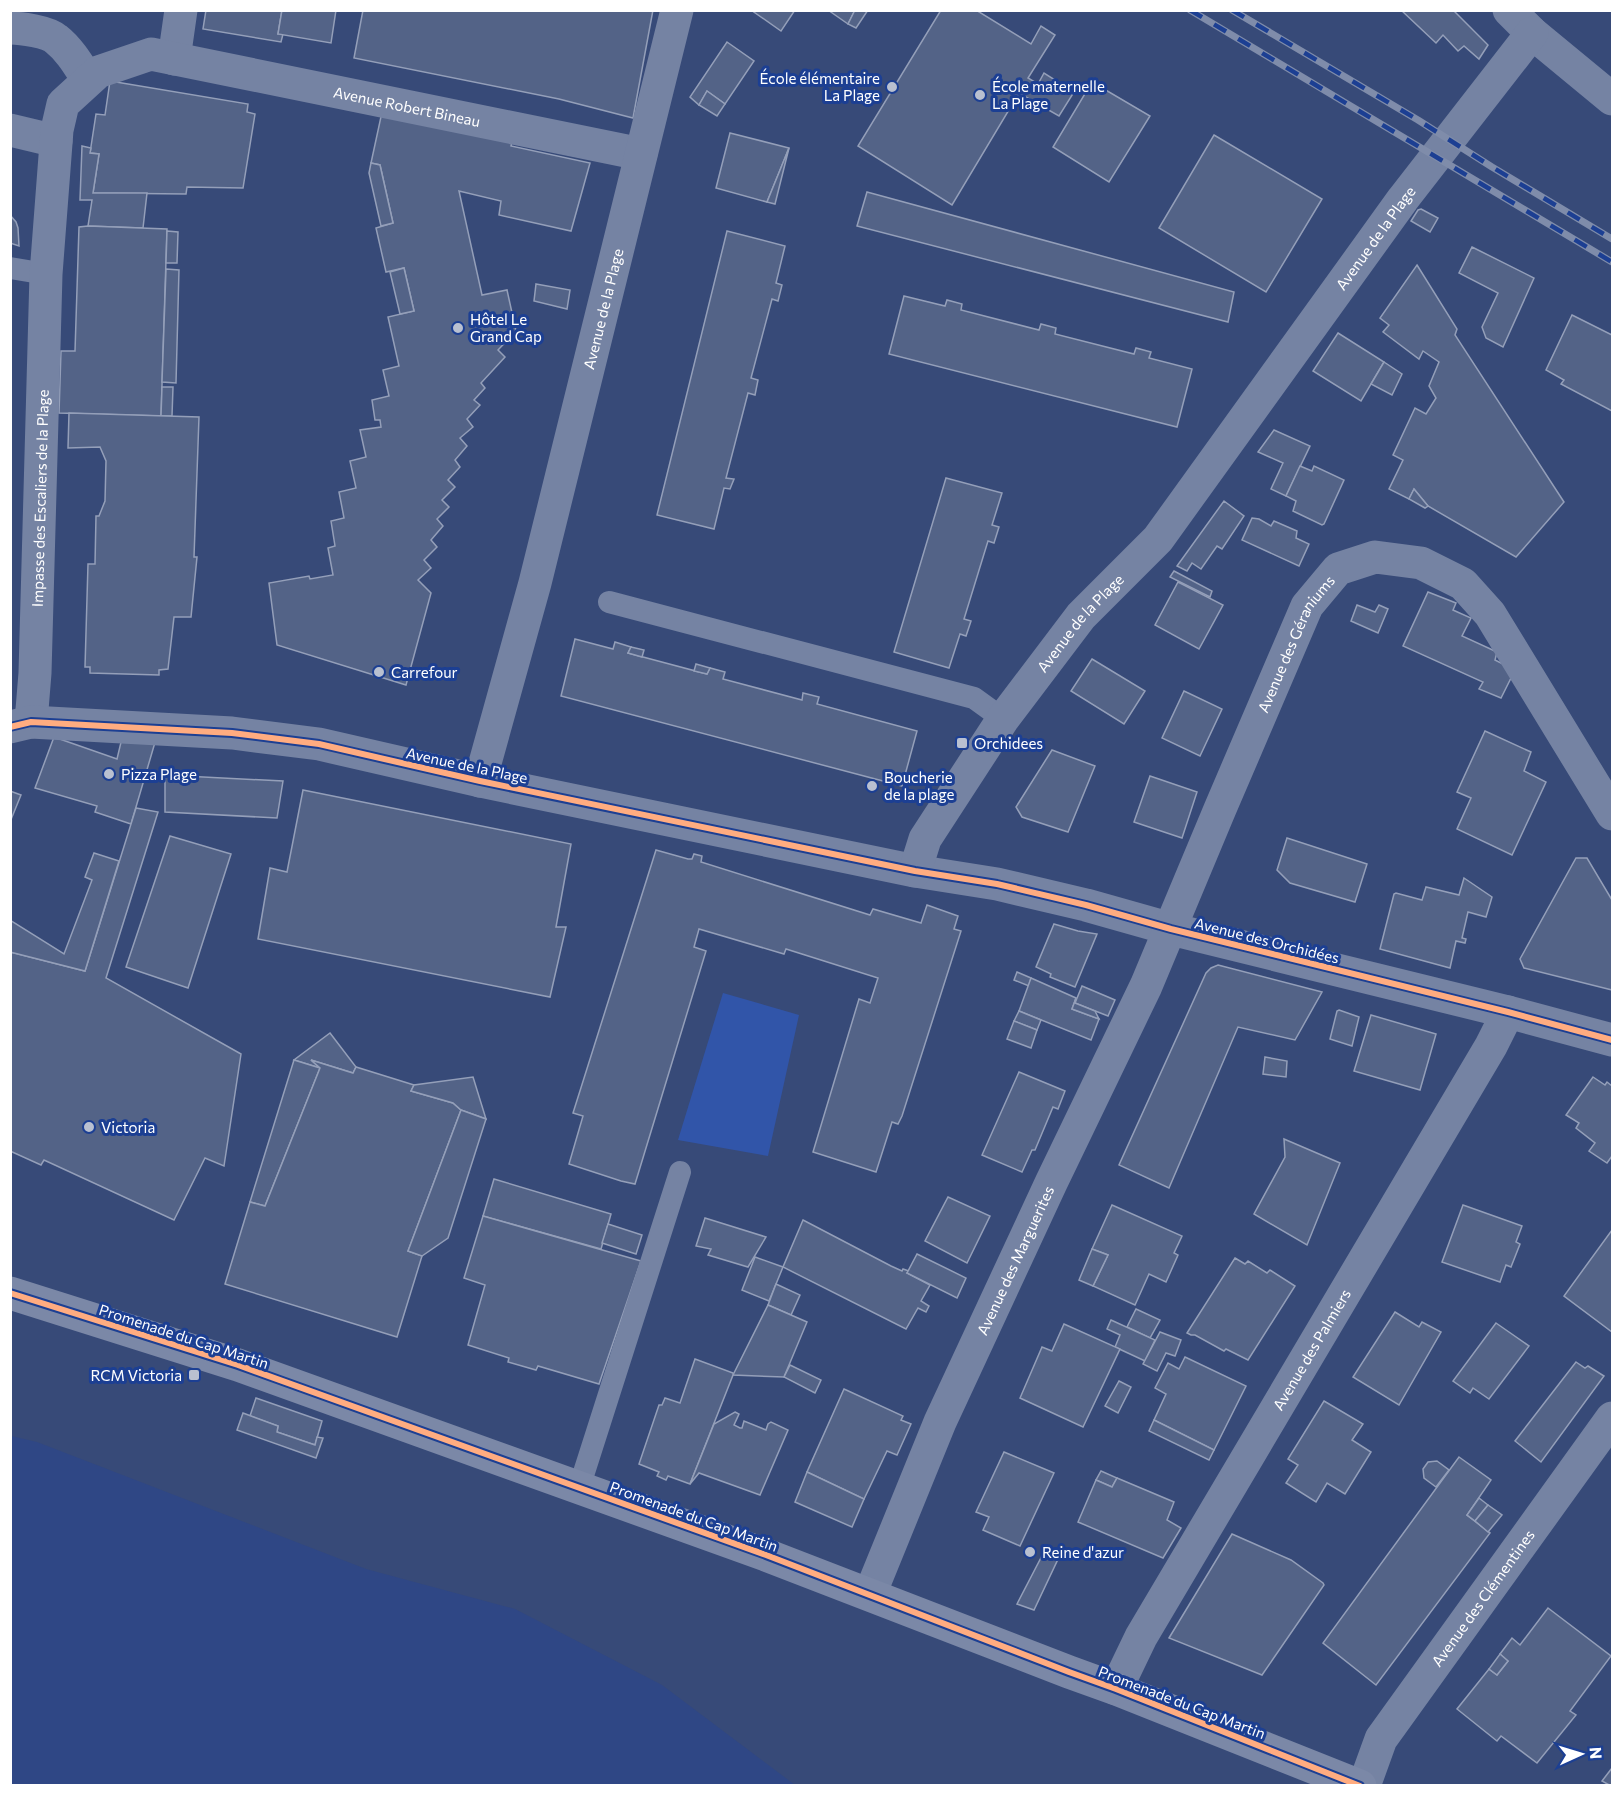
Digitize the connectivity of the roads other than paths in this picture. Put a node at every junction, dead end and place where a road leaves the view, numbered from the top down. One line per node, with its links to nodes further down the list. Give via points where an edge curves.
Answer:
1 (181, 10): 6 (street)
2 (677, 10): 11 (street, Avenue de la Plage)
3 (1509, 10): 5 (street)
4 (10, 28): 7 (street, via 55,37)
5 (1532, 33): 8 (street); 15 (street, Avenue de la Plage, via 1403,199 1158,539 1081,616)
6 (174, 59): 7 (street, Avenue Robert Bineau, via 151,54 98,72); 11 (street, Avenue Robert Bineau)
7 (88, 80): 10 (street, Avenue Robert Bineau, via 63,104)
8 (1612, 99)
9 (10, 130): 10 (street)
10 (56, 135): 13 (street, Impasse des Escaliers de la Plage)
11 (641, 154): 17 (street, Avenue de la Plage, via 535,583)
12 (10, 268): 13 (lane)
13 (46, 274): 16 (street, Impasse des Escaliers de la Plage, via 35,673)
14 (609, 602): 15 (lane, via 974,698)
15 (1003, 719): 19 (street, Avenue de la Plage, via 925,839)
16 (21, 724): 17 (street, Avenue de la Plage, via 232,733 297,741)
17 (480, 781): 19 (street, Avenue de la Plage)
18 (1612, 813): 20 (street, Avenue des Géraniums, via 1490,614 1463,584 1421,563 1375,557 1338,569 1307,606)
19 (915, 871): 20 (street, Avenue des Orchidées, via 1008,887)
20 (1171, 929): 21 (street, Avenue des Orchidées); 27 (street, Avenue des Marguerites, via 940,1422)
21 (1508, 1012): 22 (street, Avenue des Orchidées); 28 (street, Avenue des Palmiers, via 1141,1637)
22 (1612, 1040)
23 (680, 1172): 26 (lane)
24 (10, 1293): 26 (main road, Promenade du Cap Martin, via 238,1365)
25 (1612, 1418): 29 (street, Avenue des Clémentines, via 1381,1739)
26 (579, 1488): 27 (main road, Promenade du Cap Martin)
27 (870, 1594): 28 (main road, Promenade du Cap Martin)
28 (1116, 1689): 29 (main road, Promenade du Cap Martin)
29 (1362, 1785)

